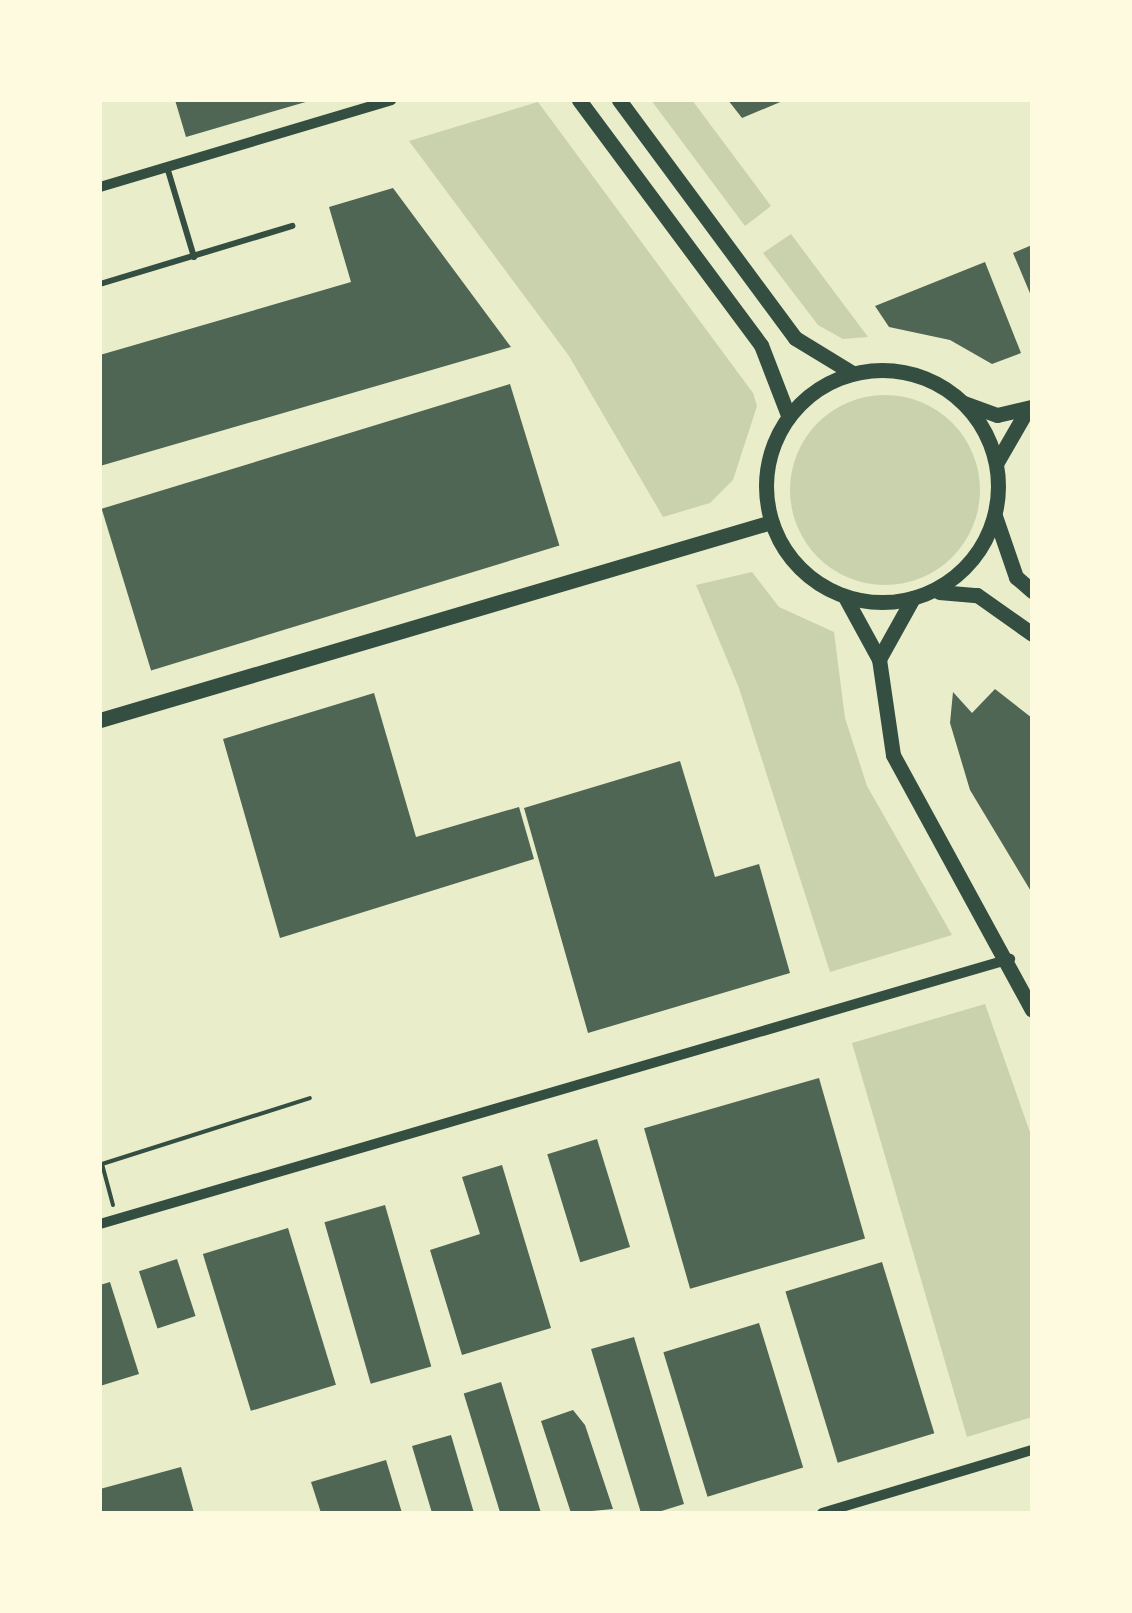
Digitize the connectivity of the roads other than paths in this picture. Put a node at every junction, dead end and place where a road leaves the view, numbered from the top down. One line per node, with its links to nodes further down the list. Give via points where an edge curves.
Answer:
1 (391, 100): 4 (street)
2 (580, 100): 12 (street, via 761,344)
3 (620, 100): 9 (street, via 795,338)
4 (167, 167): 5 (street); 7 (lane)
5 (100, 187)
6 (292, 226): 7 (lane)
7 (194, 257): 8 (lane)
8 (100, 284)
9 (850, 372): 10 (street, via 897,370); 12 (street)
10 (964, 404): 11 (street, via 996,415); 13 (street)
11 (1029, 409): 13 (street)
12 (788, 415): 15 (street, via 766,473)
13 (996, 465): 14 (street)
14 (995, 513): 16 (street, via 1002,548); 17 (street, via 974,556)
15 (771, 522): 18 (street, via 813,580); 21 (street)
16 (1032, 591)
17 (919, 596): 18 (street); 19 (street, via 978,595); 20 (street)
18 (845, 597): 20 (street)
19 (1032, 634)
20 (879, 659): 22 (street, via 893,755)
21 (100, 720)
22 (1010, 959): 23 (street); 24 (street)
23 (1032, 1010)
24 (100, 1224)
25 (1032, 1450): 26 (street)
26 (822, 1513)

